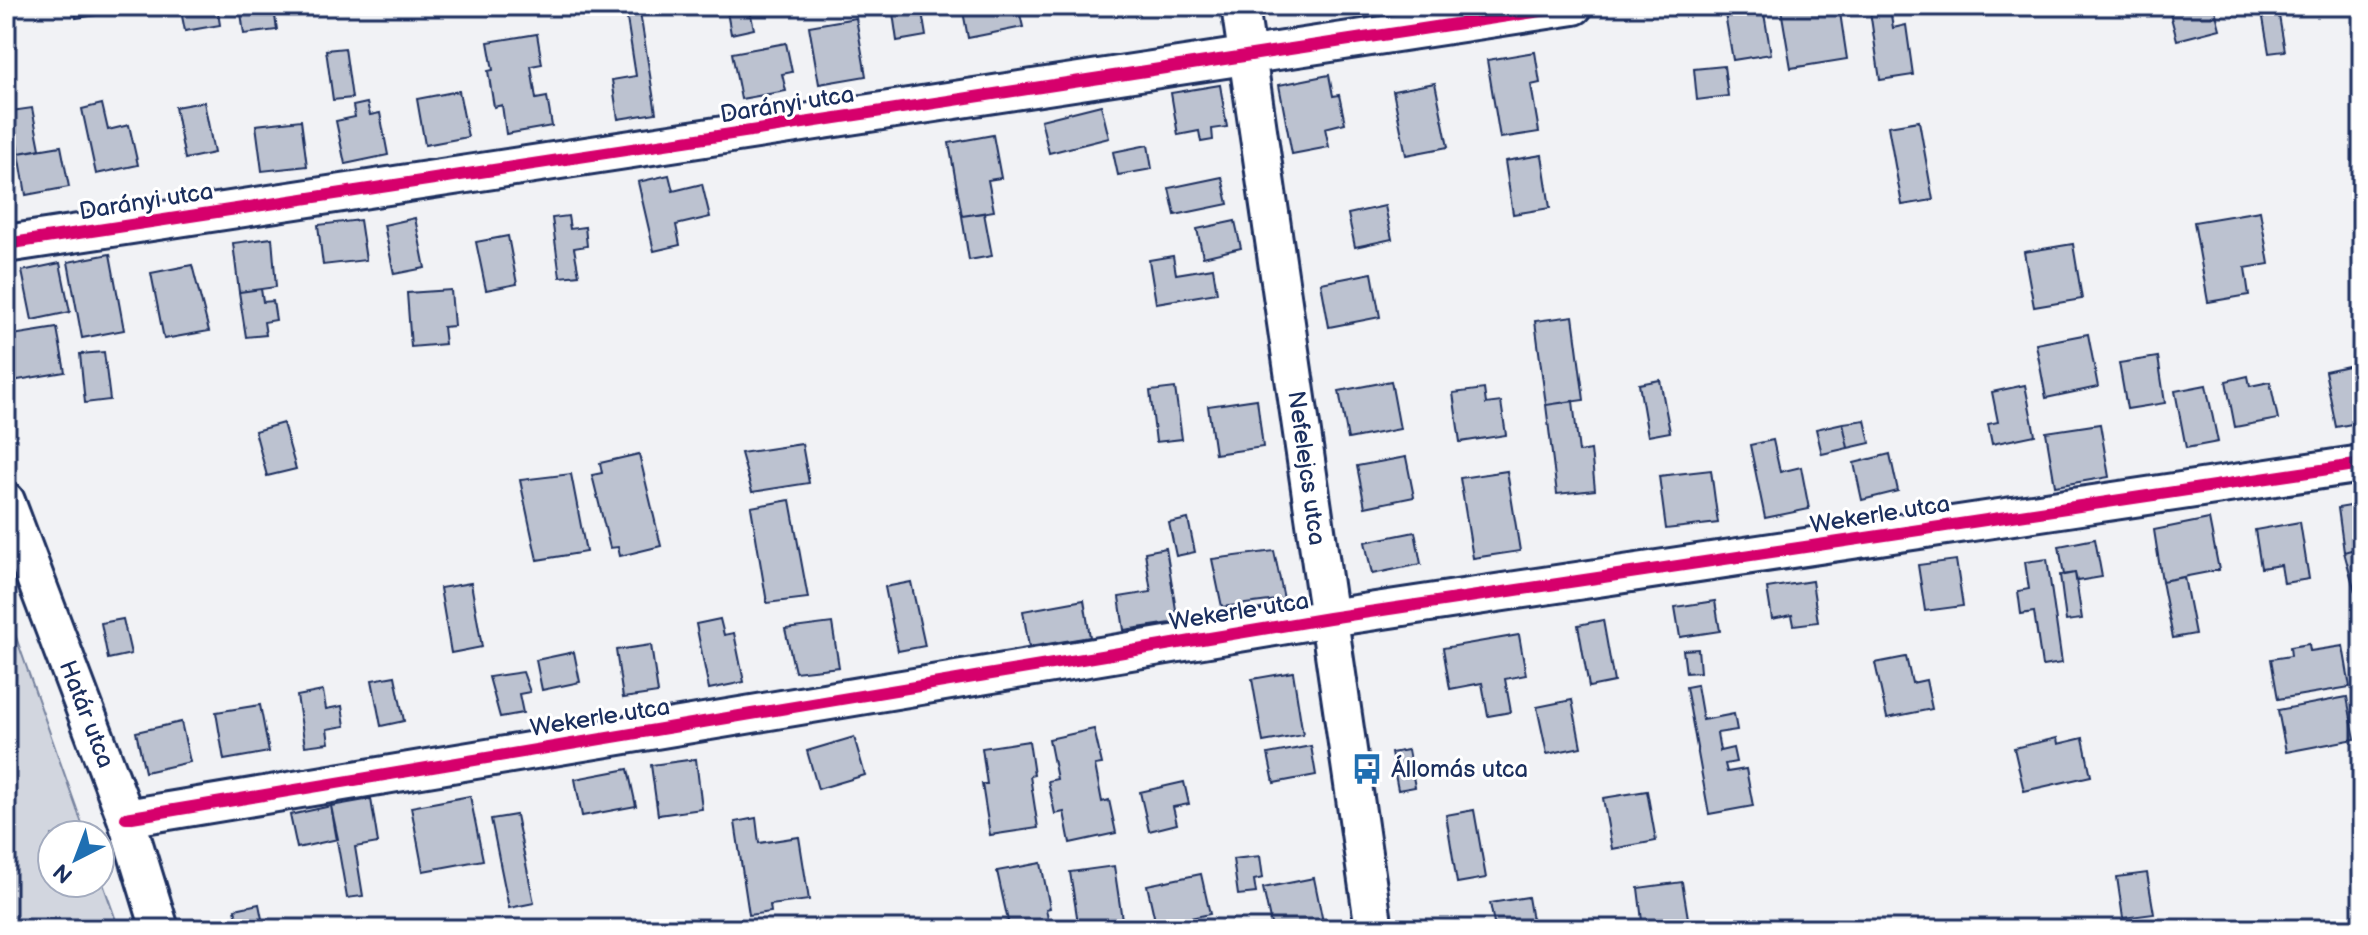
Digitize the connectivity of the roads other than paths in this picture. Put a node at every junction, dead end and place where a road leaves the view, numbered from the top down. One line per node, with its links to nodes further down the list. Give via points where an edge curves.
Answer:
1 (1240, 6): 3 (street, Nefelejcs utca)
2 (1574, 6): 3 (street, Darányi utca)
3 (1247, 57): 4 (street, Darányi utca); 7 (street, Nefelejcs utca)
4 (6, 244)
5 (2362, 464): 7 (street, Wekerle utca)
6 (6, 501): 8 (street, Határ utca)
7 (1329, 618): 8 (street, Wekerle utca); 10 (street, Nefelejcs utca)
8 (126, 818): 9 (street, Határ utca)
9 (160, 929)
10 (1374, 929)

